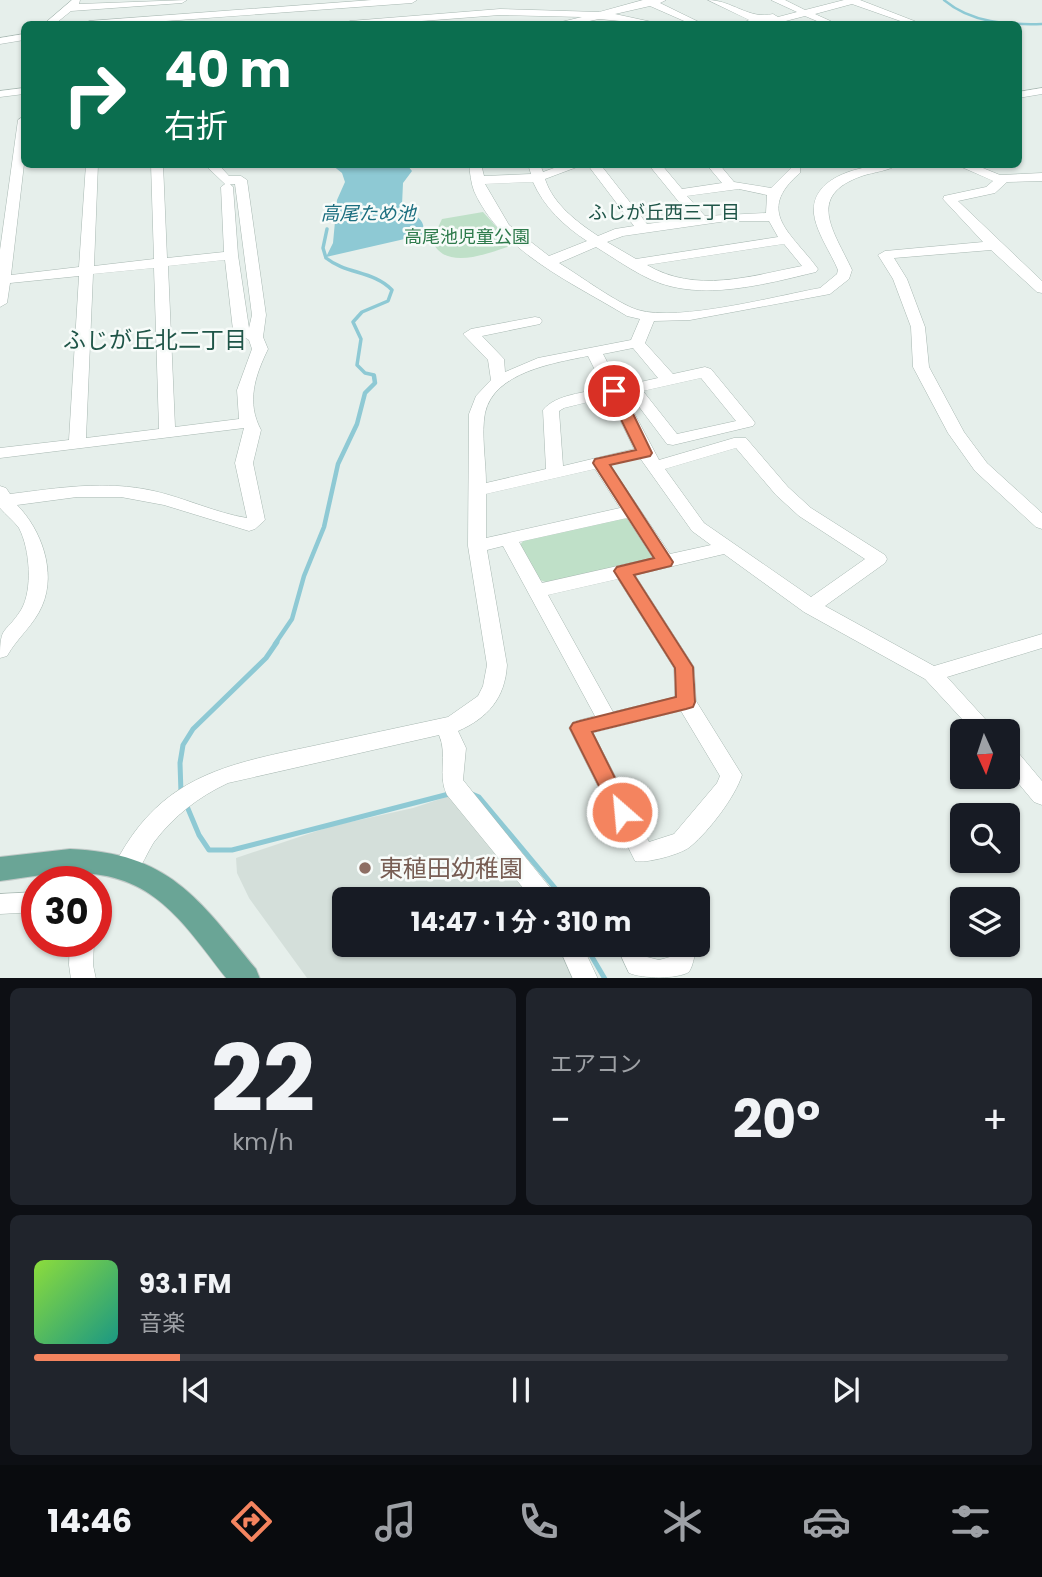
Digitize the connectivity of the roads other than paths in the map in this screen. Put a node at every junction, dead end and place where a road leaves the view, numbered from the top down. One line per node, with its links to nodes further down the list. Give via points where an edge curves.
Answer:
1 (78, 0): 12 (street)
2 (182, 0): 12 (street)
3 (234, 0): 16 (street)
4 (412, 0): 16 (street)
5 (442, 0): 19 (street)
6 (493, 0): 13 (street)
7 (639, 0): 11 (street)
8 (713, 0): 23 (street)
9 (776, 0): 24 (street, via 800,10)
10 (852, 0): 14 (street); 27 (street)
11 (656, 1): 15 (street); 22 (street)
12 (68, 8): 17 (street)
13 (495, 13): 15 (street); 19 (street)
14 (806, 13): 25 (street); 26 (street)
15 (605, 14): 20 (street); 21 (street)
16 (237, 19): 18 (street)
17 (53, 21)
18 (178, 21)
19 (446, 21)
20 (593, 21)
21 (636, 21)
22 (693, 21)
23 (760, 21)
24 (770, 21)
25 (772, 21)
26 (825, 21)
27 (908, 21)
28 (21, 37): 29 (street)
29 (0, 40)
30 (1042, 91): 33 (street)
31 (21, 92): 32 (street)
32 (0, 94)
33 (1022, 94)
34 (21, 162): 35 (street); 66 (street)
35 (0, 167)
36 (92, 168): 65 (street)
37 (157, 168): 63 (street)
38 (214, 168): 71 (street, via 226,180 241,180 259,315)
39 (476, 168): 49 (street)
40 (554, 168): 47 (street)
41 (596, 168): 57 (street)
42 (657, 168): 54 (street)
43 (715, 168): 51 (street)
44 (791, 168): 53 (street, via 796,170)
45 (878, 168): 69 (street, via 853,175 825,193 819,208 845,270 833,287 690,316)
46 (971, 168): 50 (street)
47 (535, 171): 49 (street); 59 (street, via 547,198)
48 (1042, 177): 50 (street)
49 (478, 180): 62 (street, via 484,199 504,228)
50 (1002, 180): 60 (street, via 990,190 949,199 972,226)
51 (731, 186): 53 (street); 54 (street)
52 (227, 187): 61 (street)
53 (773, 192): 55 (street, via 769,200)
54 (678, 193): 56 (street)
55 (772, 217): 56 (street); 58 (street)
56 (701, 220): 57 (street)
57 (643, 228): 59 (street)
58 (789, 239): 64 (street); 64 (street, via 811,269 702,286 670,283)
59 (595, 241): 62 (street); 64 (street)
60 (997, 245): 67 (street); 87 (street, via 885,255 900,279 918,327 921,367 956,433 981,467)
61 (231, 255): 63 (street); 71 (street, via 241,330)
62 (548, 262): 69 (street, via 621,308)
63 (161, 263): 65 (street); 78 (street)
64 (635, 263)
65 (86, 271): 66 (street); 79 (street)
66 (2, 280): 68 (street)
67 (1042, 289)
68 (0, 303)
69 (649, 317): 72 (street)
70 (535, 321): 75 (street, via 471,334 496,359)
71 (255, 337): 77 (street, via 260,349 243,400)
72 (637, 343): 73 (street); 74 (street)
73 (594, 352): 75 (street, via 524,367); 76 (street)
74 (669, 380): 74 (street, via 705,372 747,423 673,440 634,388)
75 (499, 382): 84 (street, via 478,407)
76 (614, 391): 81 (street); 83 (street, via 570,400 551,410)
77 (248, 423): 78 (street); 85 (street, via 253,430 244,463 256,520 249,525 181,503 120,491)
78 (167, 432): 79 (street)
79 (77, 443): 80 (street)
80 (0, 453)
81 (650, 460): 82 (street); 90 (street, via 690,519); 94 (street, via 740,442 805,512 878,559)
82 (600, 463): 83 (street); 86 (street)
83 (555, 473): 84 (street)
84 (477, 491): 89 (street)
85 (1, 497): 96 (street, via 29,530 37,580 33,606)
86 (632, 511): 88 (street); 91 (street)
87 (1042, 523)
88 (508, 539): 89 (street); 93 (street)
89 (477, 546): 101 (street, via 498,665 496,681 479,711)
90 (725, 548): 91 (street); 94 (street)
91 (665, 562): 92 (street)
92 (623, 571): 93 (street); 98 (street, via 684,667)
93 (537, 591): 100 (street)
94 (811, 607): 97 (street)
95 (1042, 641): 97 (street)
96 (0, 652)
97 (932, 674): 99 (street)
98 (686, 702): 100 (street); 100 (street, via 731,775 727,787 682,842 643,854 580,728)
99 (975, 719)
100 (608, 721)
101 (445, 726): 104 (street, via 209,780 162,816); 106 (street, via 454,748 455,789)
102 (1020, 770): 103 (street)
103 (1042, 796)
104 (125, 868): 105 (main road, via 72,861); 114 (main road, via 155,880 179,897)
105 (0, 869)
106 (537, 887)
107 (21, 903): 108 (street)
108 (0, 904)
109 (81, 957): 113 (street)
110 (576, 957): 115 (street)
111 (633, 957): 112 (street, via 646,969 664,971)
112 (679, 964)
113 (84, 978)
114 (245, 978)
115 (586, 978)

